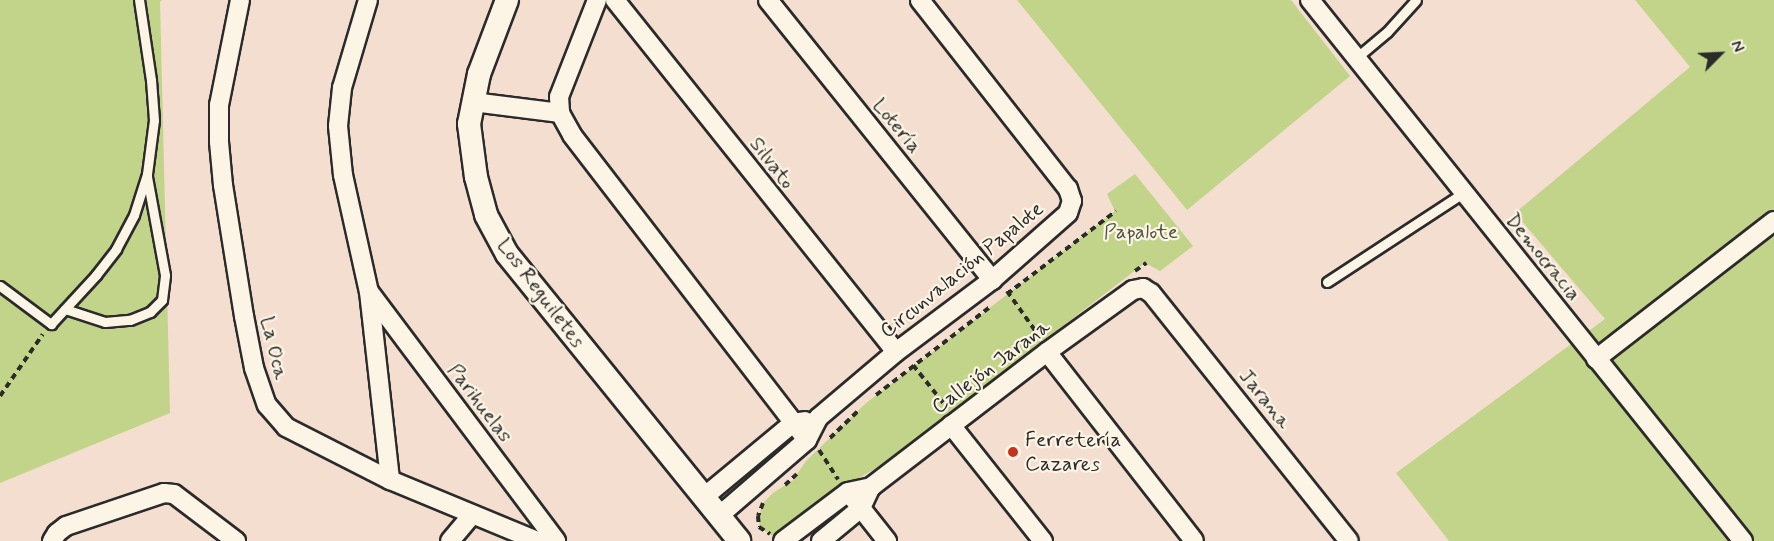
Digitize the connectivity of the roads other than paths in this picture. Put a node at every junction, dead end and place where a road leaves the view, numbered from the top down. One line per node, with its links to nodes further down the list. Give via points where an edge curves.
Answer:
1 (139, 0): 14 (lane, via 154,120)
2 (240, 0): 30 (street, La Oca, via 219,105 219,142 242,305 260,390 286,427)
3 (368, 0): 21 (street, Parihuelas, via 342,88 338,126 343,175)
4 (507, 0): 12 (street, Los Reguiletes, via 479,74)
5 (597, 0): 13 (street, via 559,97)
6 (615, 0): 23 (street, Silvato)
7 (768, 0): 17 (street, Lotería)
8 (920, 0): 17 (street, Circunvalación Papalote, via 1068,189 1072,201 1068,213)
9 (1310, 0): 11 (street, Democracia)
10 (1416, 0): 11 (lane)
11 (1356, 58): 15 (street, Democracia)
12 (473, 102): 13 (street); 33 (street, Los Reguiletes, via 469,124 476,177 486,215 507,254)
13 (560, 113): 27 (street, via 572,135)
14 (147, 174): 22 (lane, via 134,215 116,249); 22 (lane, via 165,275 162,300 150,312 130,320 105,322)
15 (1463, 193): 18 (lane); 25 (street, Democracia)
16 (1774, 221): 25 (street)
17 (992, 279): 23 (street, Circunvalación Papalote)
18 (1327, 282)
19 (0, 286): 22 (lane, via 51,324)
20 (1143, 288): 24 (street, Callejón Jarana, via 1133,290); 48 (street, Jarana, via 1151,293)
21 (369, 292): 30 (street, Parihuelas); 42 (street, Parihuelas)
22 (65, 309)
23 (896, 352): 26 (street, Circunvalación Papalote)
24 (1047, 352): 28 (street, Callejón Jarana); 47 (street)
25 (1596, 360): 49 (street, Democracia)
26 (818, 418): 27 (street, Circunvalación Papalote); 29 (street, Circunvalación Papalote)
27 (793, 423): 29 (street); 33 (street)
28 (951, 425): 31 (street, Callejón Jarana); 46 (street)
29 (812, 448): 35 (street)
30 (390, 480): 36 (street, La Oca)
31 (871, 487): 32 (street, Callejón Jarana); 34 (street, Callejón Jarana)
32 (848, 492): 34 (street); 37 (street, Callejón Jarana)
33 (704, 497): 35 (street, Los Reguiletes)
34 (861, 508): 44 (street, Callejón Jarana); 45 (street)
35 (720, 514): 43 (street, Los Reguiletes)
36 (472, 515): 40 (street); 41 (street, La Oca)
37 (779, 539)
38 (52, 541): 39 (street, via 66,526 164,493 174,494)
39 (236, 541)
40 (450, 541)
41 (537, 541)
42 (556, 541)
43 (740, 541)
44 (821, 541)
45 (887, 541)
46 (1043, 541)
47 (1194, 541)
48 (1349, 541)
49 (1743, 541)

